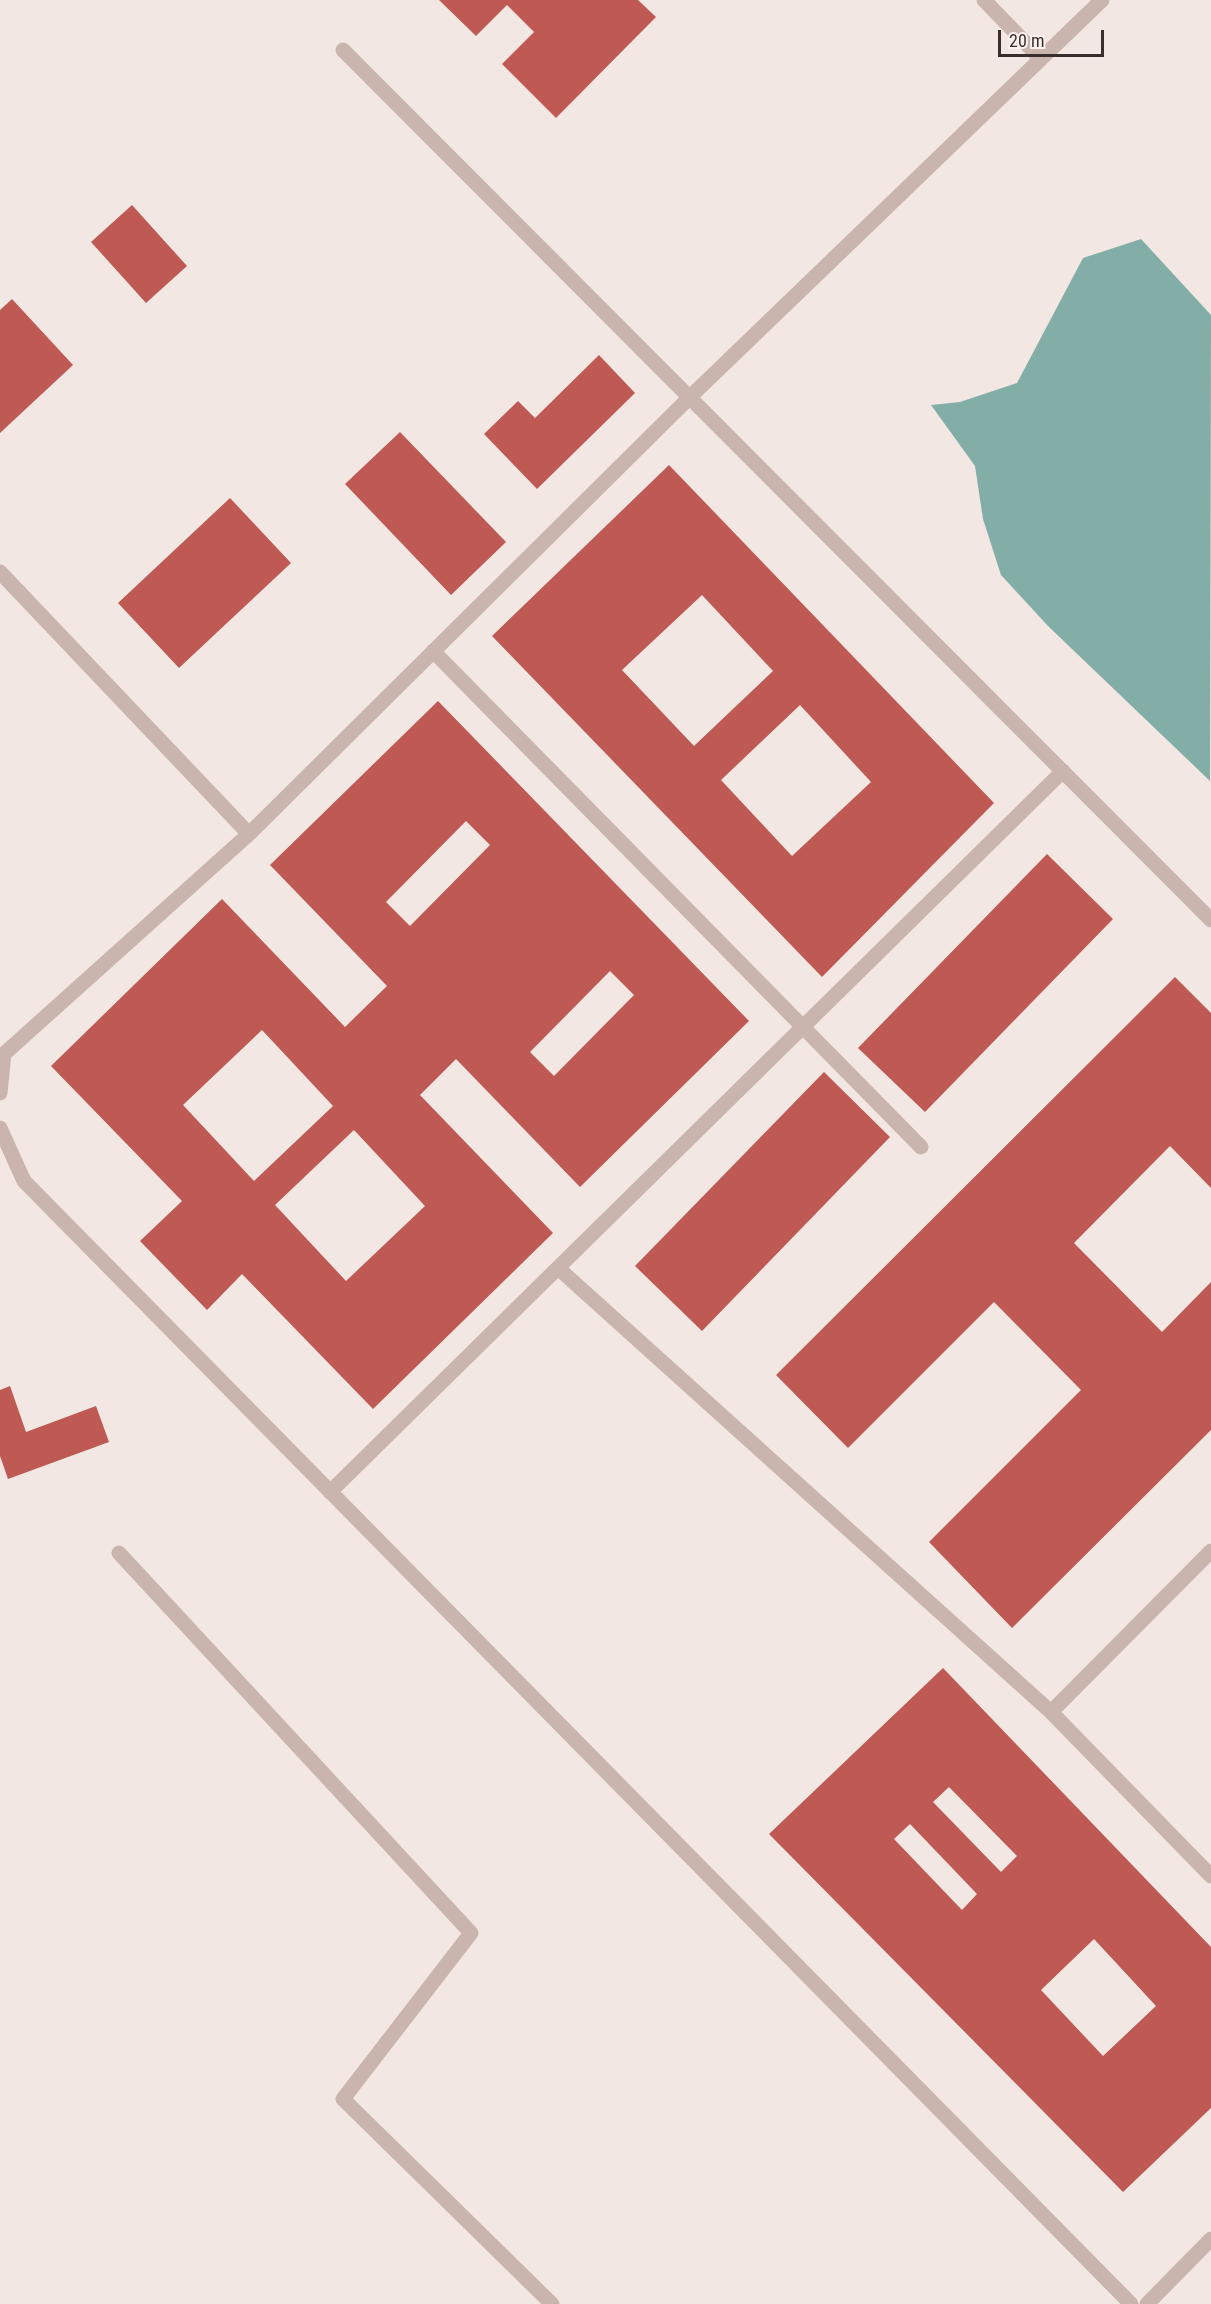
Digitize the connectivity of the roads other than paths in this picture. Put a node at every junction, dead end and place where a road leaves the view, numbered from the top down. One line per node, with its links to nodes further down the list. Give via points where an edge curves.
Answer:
1 (984, 0): 4 (street)
2 (1102, 0): 4 (street)
3 (343, 50): 5 (street)
4 (1041, 59): 5 (street)
5 (690, 398): 7 (street); 8 (street)
6 (0, 572): 9 (street)
7 (433, 651): 9 (street); 11 (street)
8 (1063, 771): 10 (street); 11 (street)
9 (249, 834): 12 (street, via 4,1054)
10 (1211, 920)
11 (803, 1027): 14 (street); 15 (street)
12 (0, 1093)
13 (0, 1128): 16 (street, via 24,1181)
14 (921, 1147)
15 (558, 1268): 16 (street); 19 (street)
16 (330, 1492): 23 (street)
17 (1211, 1551): 19 (street)
18 (119, 1553): 22 (street, via 471,1933 343,2099)
19 (1051, 1712): 20 (street)
20 (1211, 1876)
21 (1211, 2239): 24 (street)
22 (552, 2304)
23 (1131, 2304)
24 (1148, 2304)

